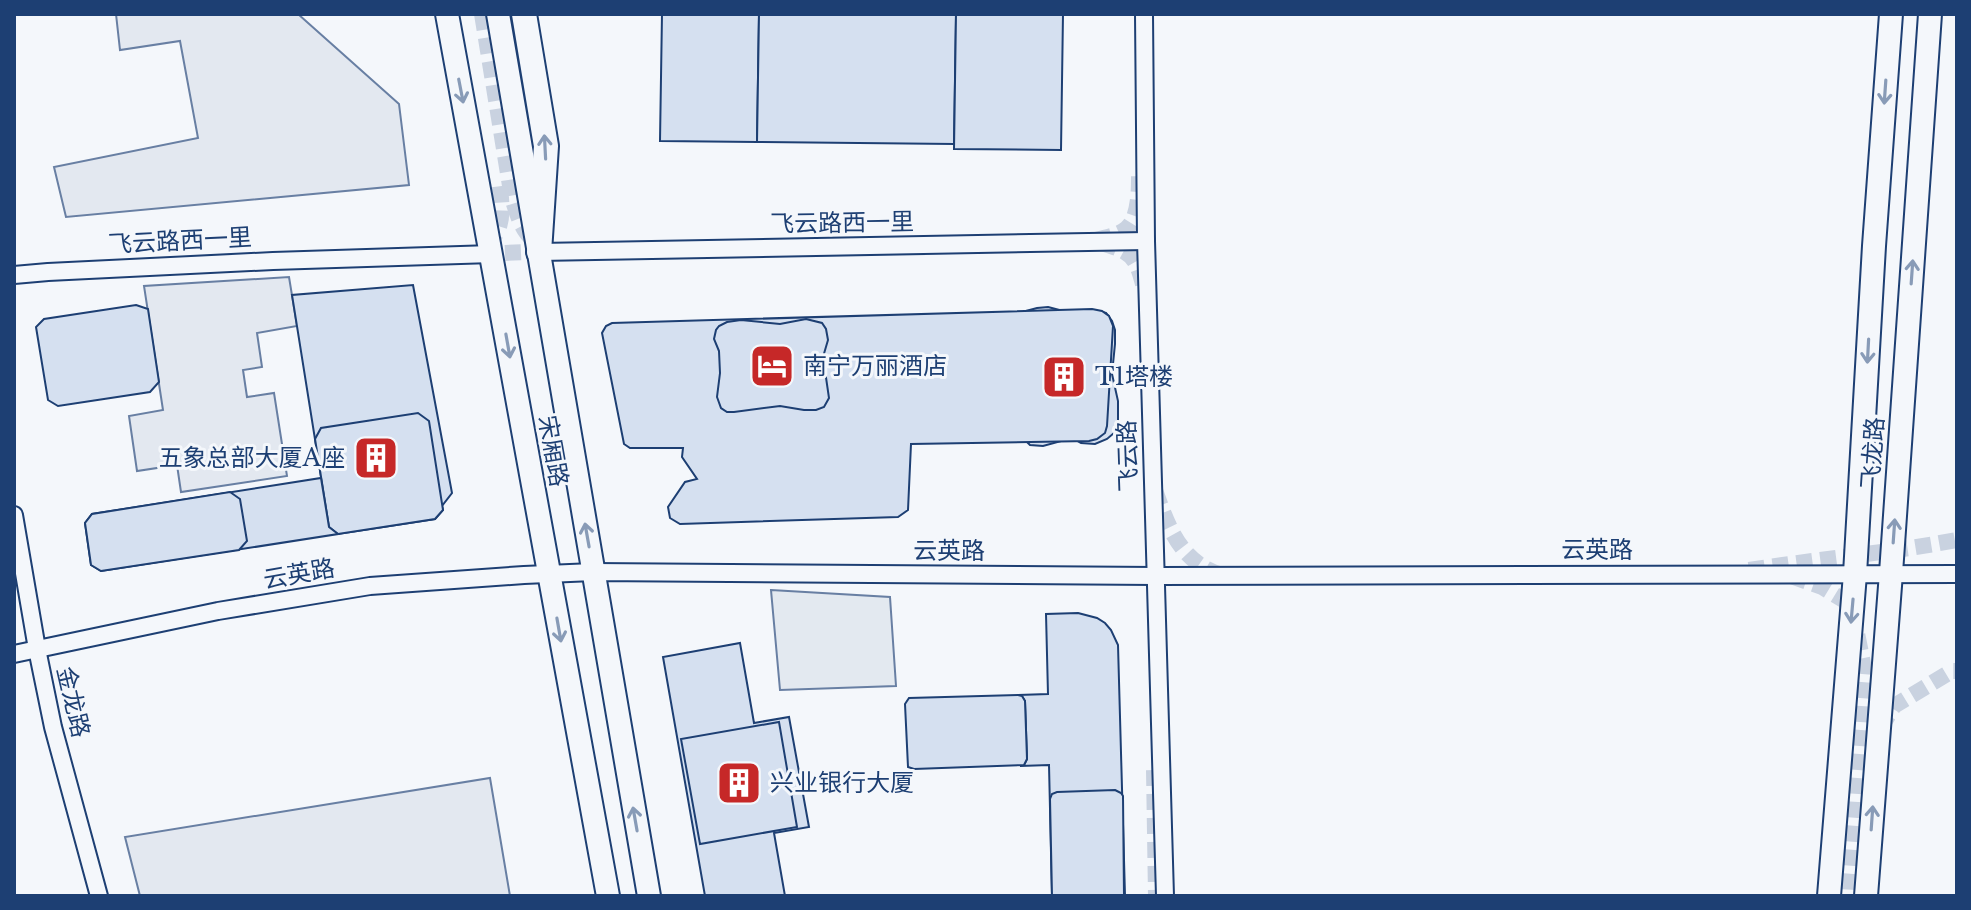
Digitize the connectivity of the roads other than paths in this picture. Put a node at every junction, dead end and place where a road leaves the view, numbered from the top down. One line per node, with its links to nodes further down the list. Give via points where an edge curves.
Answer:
1 (447, 14): 9 (main road, 宋厢路, one-way to 9)
2 (498, 14): 8 (main road, 宋厢路)
3 (524, 14): 8 (main road, one-way to 3, via 546,146)
4 (1144, 14): 7 (street, 飞云路)
5 (1891, 14): 15 (main road, 飞龙路, one-way to 15)
6 (1930, 14): 14 (main road, 飞龙路, one-way to 6)
7 (1146, 241): 8 (street, 飞云路西一里); 17 (street, 飞云路)
8 (539, 252): 12 (main road, 宋厢路, one-way to 8)
9 (492, 254): 10 (street, 飞云路西一里); 13 (main road, 宋厢路, one-way to 13)
10 (14, 275)
11 (14, 515): 18 (street, 金龙路)
12 (593, 572): 13 (street, 云英路); 17 (street, 云英路); 22 (main road, 宋厢路, one-way to 12)
13 (548, 573): 18 (street, 云英路, via 370,586); 21 (main road, 宋厢路, one-way to 21)
14 (1891, 573): 15 (street, 云英路); 16 (street, 云英路); 25 (main road, 飞龙路, one-way to 14)
15 (1855, 574): 17 (street, 云英路); 24 (main road, 飞龙路, one-way to 24)
16 (1957, 574)
17 (1156, 576): 23 (street, 飞云路)
18 (37, 649): 19 (street, 云英路); 20 (street, 金龙路)
19 (14, 654)
20 (99, 896)
21 (608, 896)
22 (649, 896)
23 (1165, 896)
24 (1829, 896)
25 (1866, 896)

